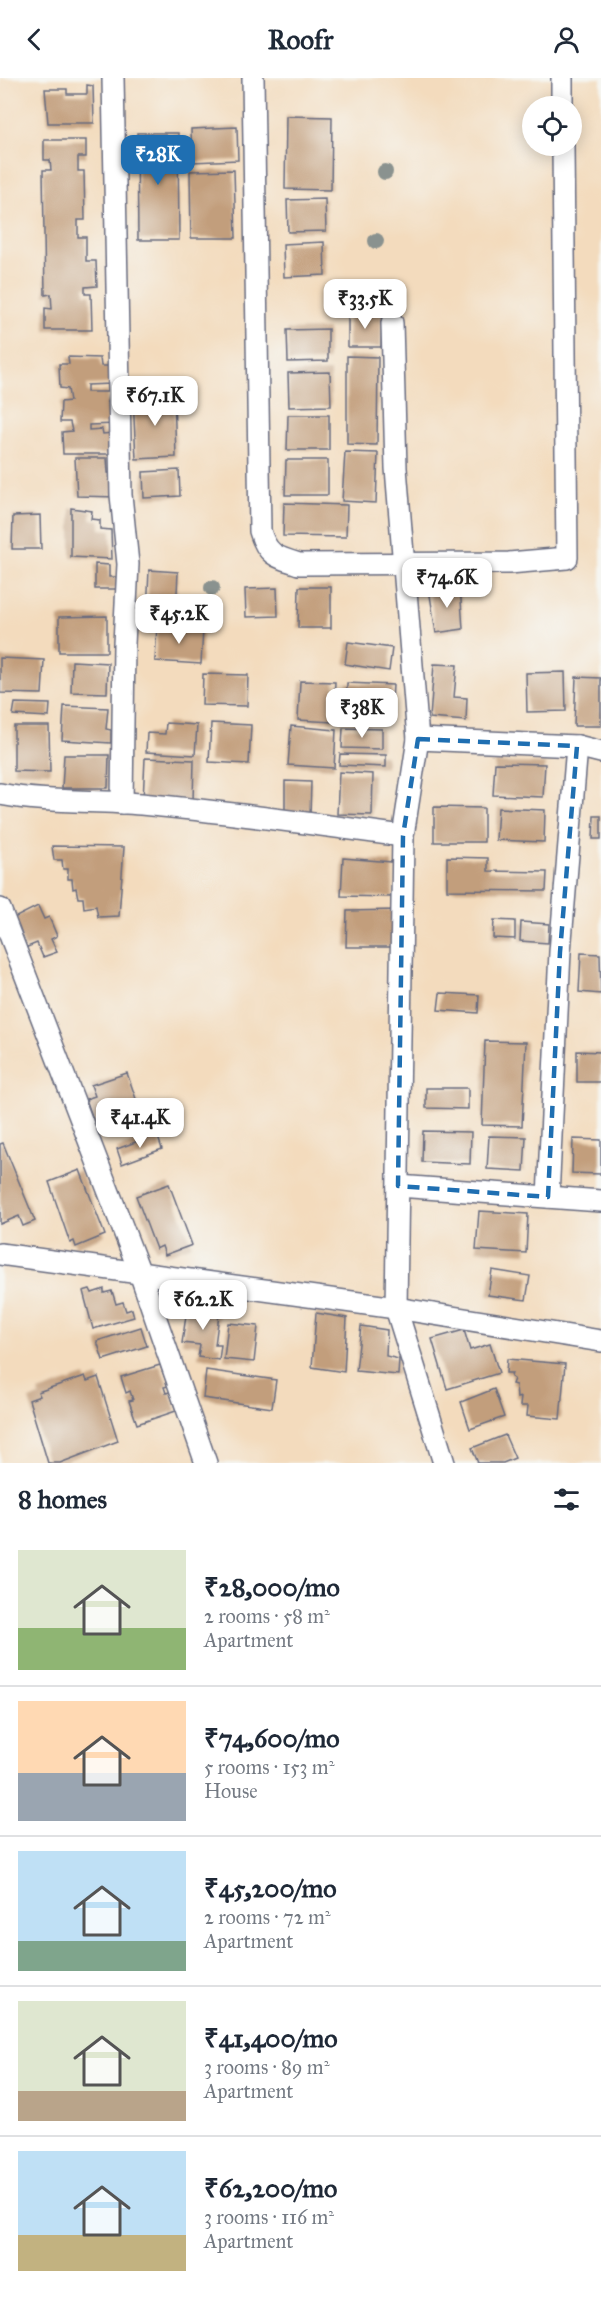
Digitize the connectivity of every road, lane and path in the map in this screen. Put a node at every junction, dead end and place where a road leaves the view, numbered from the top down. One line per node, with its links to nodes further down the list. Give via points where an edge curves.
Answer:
1 (113, 78): 12 (street, via 121,495 128,564)
2 (253, 78): 7 (street, via 260,531 264,546 276,557 299,564)
3 (562, 78): 4 (street)
4 (562, 96)
5 (563, 156): 7 (street, via 567,558)
6 (392, 323): 7 (street, via 396,468)
7 (405, 564): 8 (street)
8 (418, 739): 9 (street); 13 (street)
9 (577, 746): 10 (street); 16 (street, via 560,952)
10 (601, 752)
11 (0, 794): 12 (street, via 27,799)
12 (122, 803): 13 (street, via 230,812)
13 (403, 836): 15 (street)
14 (0, 909): 19 (street)
15 (398, 1186): 16 (street); 20 (street)
16 (548, 1197): 17 (street)
17 (601, 1201)
18 (0, 1254): 19 (street)
19 (140, 1273): 20 (street); 22 (street)
20 (396, 1308): 21 (street); 23 (street)
21 (601, 1341)
22 (206, 1463)
23 (444, 1463)

